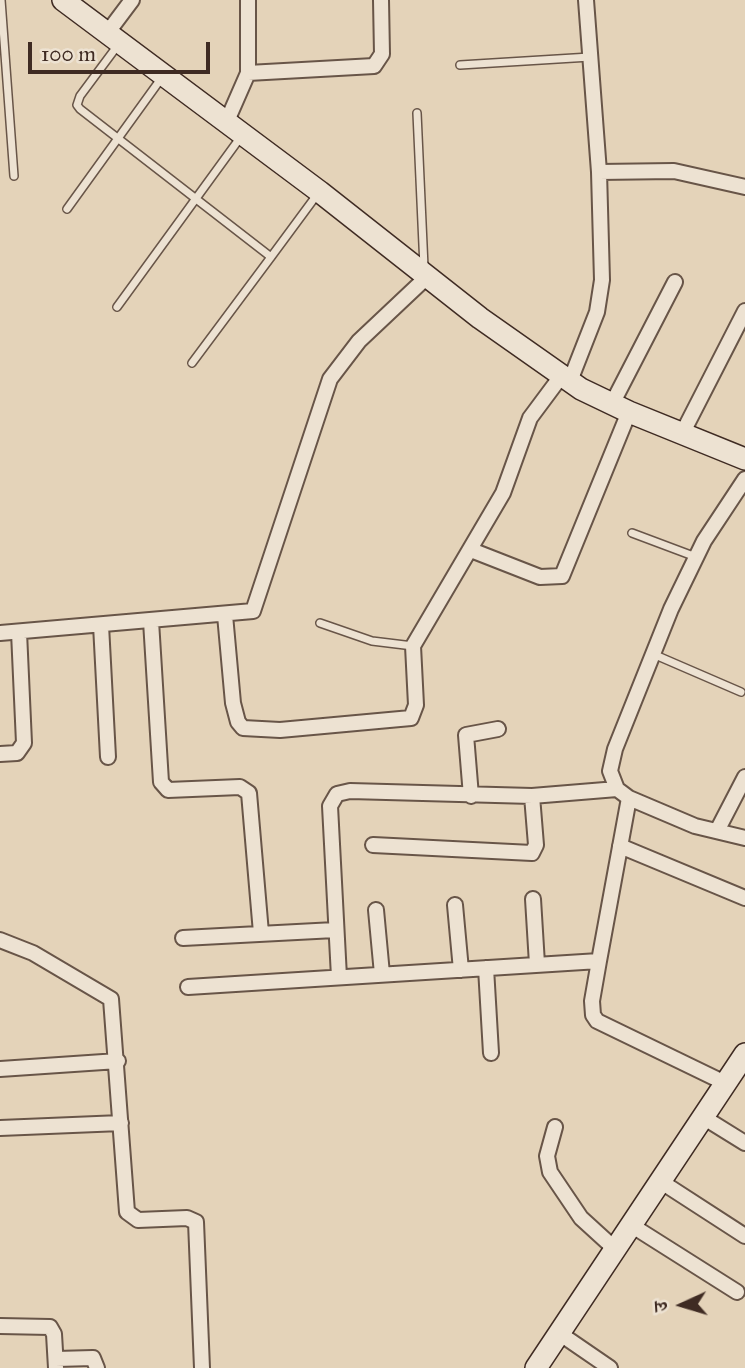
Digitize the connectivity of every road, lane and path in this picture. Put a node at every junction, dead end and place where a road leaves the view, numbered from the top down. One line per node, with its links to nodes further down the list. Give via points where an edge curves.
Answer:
1 (1, 0): 16 (lane)
2 (63, 0): 7 (street)
3 (132, 0): 7 (street)
4 (248, 0): 10 (street)
5 (381, 0): 10 (street, via 382,54 374,66)
6 (586, 0): 8 (street)
7 (115, 37): 11 (street); 14 (lane, via 77,101 80,109)
8 (590, 57): 9 (lane); 15 (street)
9 (460, 65)
10 (248, 73): 13 (street)
11 (164, 74): 13 (street); 14 (lane)
12 (417, 113): 22 (lane)
13 (235, 127): 18 (street); 19 (lane)
14 (118, 139): 19 (lane); 20 (lane)
15 (599, 173): 17 (street, via 674,171); 27 (street, via 600,293 594,318)
16 (14, 176)
17 (745, 187)
18 (320, 191): 21 (lane); 22 (street)
19 (195, 200): 21 (lane); 24 (lane)
20 (67, 209)
21 (271, 257): 26 (lane)
22 (426, 273): 27 (street, via 480,318); 35 (street, via 359,341 330,379 258,606 249,613)
23 (675, 282): 28 (street)
24 (117, 307)
25 (745, 311): 29 (street)
26 (192, 363)
27 (566, 378): 28 (street); 33 (street, via 530,418 503,493)
28 (620, 408): 29 (street); 33 (street, via 562,576 540,577)
29 (682, 434): 30 (street)
30 (745, 459)
31 (745, 478): 34 (street)
32 (632, 533): 34 (lane)
33 (471, 550): 41 (street)
34 (696, 557): 42 (street)
35 (225, 615): 36 (street); 41 (street, via 236,715 241,726 252,730 408,720 416,711)
36 (151, 621): 38 (street); 60 (street, via 160,782 167,790 240,787 249,793)
37 (320, 623): 41 (lane, via 372,641)
38 (101, 625): 39 (street); 46 (street)
39 (19, 632): 40 (street); 45 (street, via 24,743 17,753)
40 (0, 634)
41 (412, 646)
42 (653, 654): 43 (lane); 48 (street, via 611,762 610,771)
43 (741, 692)
44 (498, 729): 49 (street, via 466,735)
45 (0, 754)
46 (108, 757)
47 (745, 777): 51 (street)
48 (623, 794): 50 (street); 51 (street, via 659,813); 54 (street)
49 (471, 796): 50 (street); 59 (street, via 337,794 330,806)
50 (532, 796): 53 (street, via 536,845 531,853)
51 (717, 831): 52 (street)
52 (745, 838)
53 (373, 845)
54 (620, 846): 55 (street); 63 (street)
55 (745, 898)
56 (533, 899): 64 (street)
57 (456, 905): 66 (street)
58 (376, 910): 67 (street)
59 (335, 930): 60 (street); 68 (street)
60 (261, 933): 61 (street)
61 (183, 939)
62 (0, 940): 71 (street, via 33,953 111,999)
63 (599, 961): 64 (street); 73 (street, via 592,1000 597,1021)
64 (537, 964): 65 (street)
65 (486, 968): 66 (street); 70 (street)
66 (461, 970): 67 (street)
67 (382, 974): 68 (street)
68 (339, 977): 69 (street)
69 (188, 988)
70 (491, 1053)
71 (118, 1061): 72 (street); 75 (street)
72 (0, 1069)
73 (737, 1071): 74 (street)
74 (703, 1117): 78 (street); 79 (street)
75 (121, 1123): 77 (street); 88 (street, via 129,1216 196,1222)
76 (555, 1127): 82 (street, via 547,1156 550,1172 581,1218)
77 (0, 1128)
78 (745, 1143)
79 (660, 1181): 80 (street); 81 (street)
80 (631, 1225): 82 (street); 83 (street)
81 (745, 1236)
82 (615, 1248): 85 (street)
83 (737, 1292)
84 (0, 1326): 86 (street, via 50,1327)
85 (559, 1333): 89 (street); 90 (street)
86 (56, 1364): 87 (street, via 93,1358)
87 (97, 1368)
88 (202, 1368)
89 (536, 1368)
90 (610, 1368)

